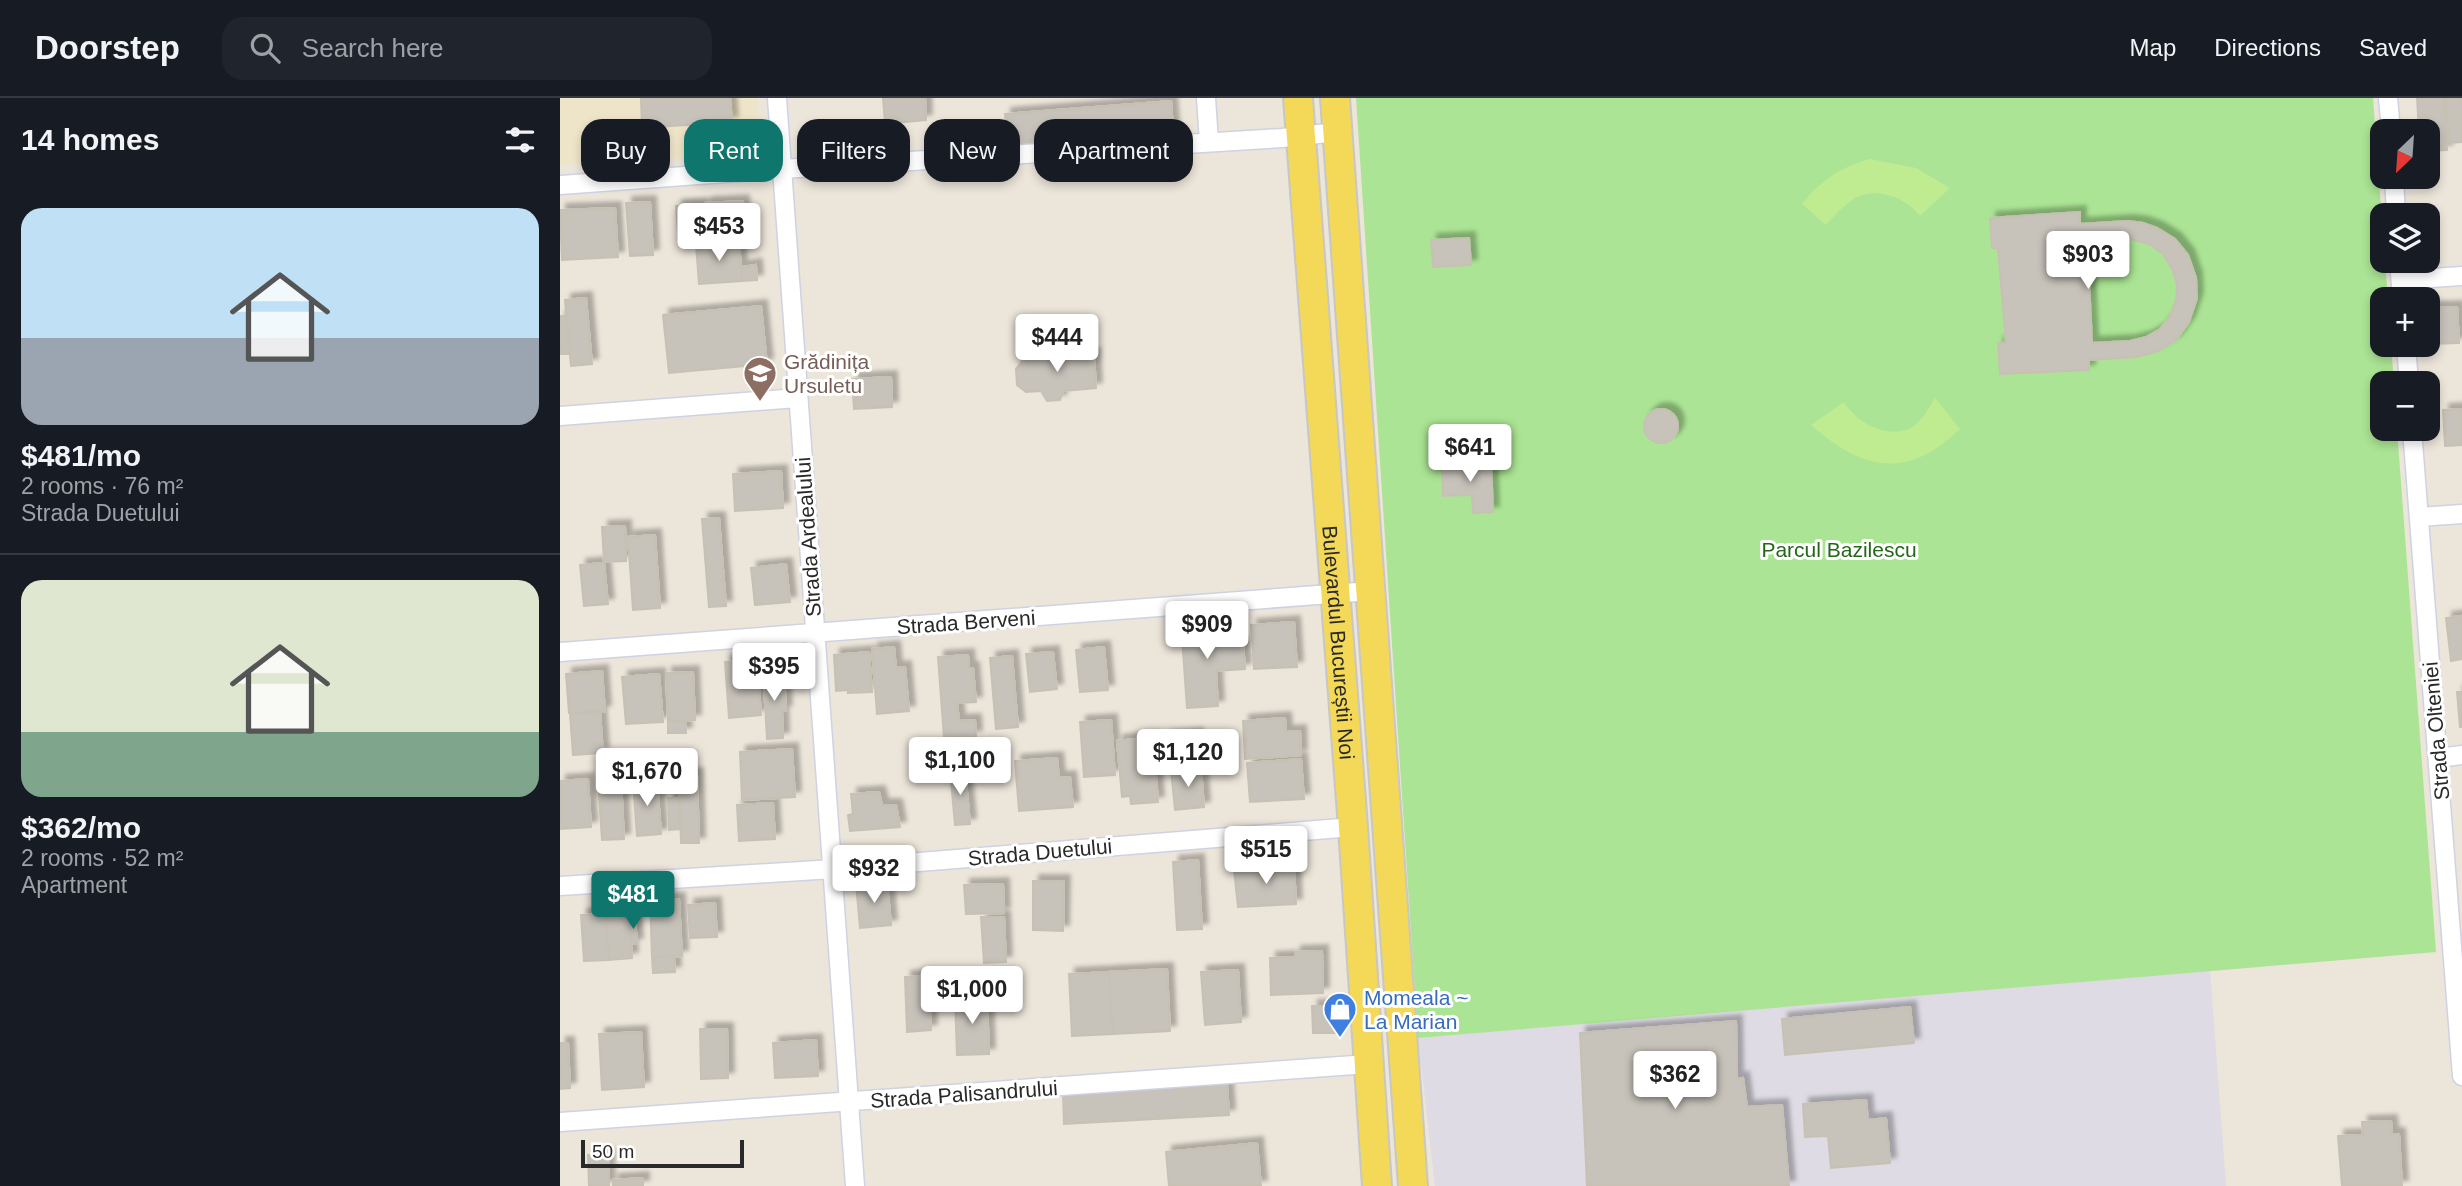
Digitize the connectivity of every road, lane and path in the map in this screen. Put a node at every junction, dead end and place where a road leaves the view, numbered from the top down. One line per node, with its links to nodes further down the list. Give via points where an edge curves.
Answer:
1 (777, 98): 6 (street, Strada Ardealului)
2 (1206, 98): 10 (street)
3 (1298, 98): 9 (main road, Bulevardul Bucureștii Noi)
4 (1335, 98): 8 (main road, Bulevardul Bucureștii Noi)
5 (2388, 98): 7 (street)
6 (778, 119)
7 (2390, 119)
8 (1337, 132): 9 (street); 24 (main road, Bulevardul Bucureștii Noi)
9 (1301, 137): 10 (street); 25 (main road, Bulevardul Bucureștii Noi)
10 (1209, 142): 11 (street)
11 (783, 169)
12 (684, 176): 14 (street)
13 (783, 182): 19 (street, Strada Ardealului)
14 (560, 185)
15 (2400, 273): 17 (street)
16 (2462, 276): 17 (street)
17 (2401, 280): 18 (street)
18 (2401, 287)
19 (797, 398): 20 (street); 26 (street, Strada Ardealului)
20 (560, 416)
21 (2413, 441): 23 (street, Strada Olteniei)
22 (2462, 514): 23 (street)
23 (2419, 517): 29 (street, Strada Olteniei)
24 (1371, 591): 25 (street, Strada Berveni); 40 (main road, Bulevardul Bucureștii Noi)
25 (1335, 594): 26 (street, Strada Berveni); 30 (main road, Bulevardul Bucureștii Noi)
26 (816, 634): 27 (street, Strada Berveni); 31 (street, Strada Ardealului)
27 (560, 652)
28 (2462, 755): 29 (street)
29 (2439, 758): 33 (street, Strada Olteniei)
30 (1353, 827): 31 (street, Strada Duetului); 34 (main road, Bulevardul Bucureștii Noi)
31 (833, 869): 32 (street, Strada Duetului); 36 (street, Strada Ardealului)
32 (560, 886)
33 (2459, 990): 35 (street, Strada Olteniei)
34 (1369, 1064): 36 (street, Strada Palisandrului); 39 (main road, Bulevardul Bucureștii Noi)
35 (2462, 1076)
36 (849, 1103): 37 (street, Strada Palisandrului); 38 (street, Strada Ardealului)
37 (560, 1122)
38 (855, 1186)
39 (1377, 1186)
40 (1413, 1186)

